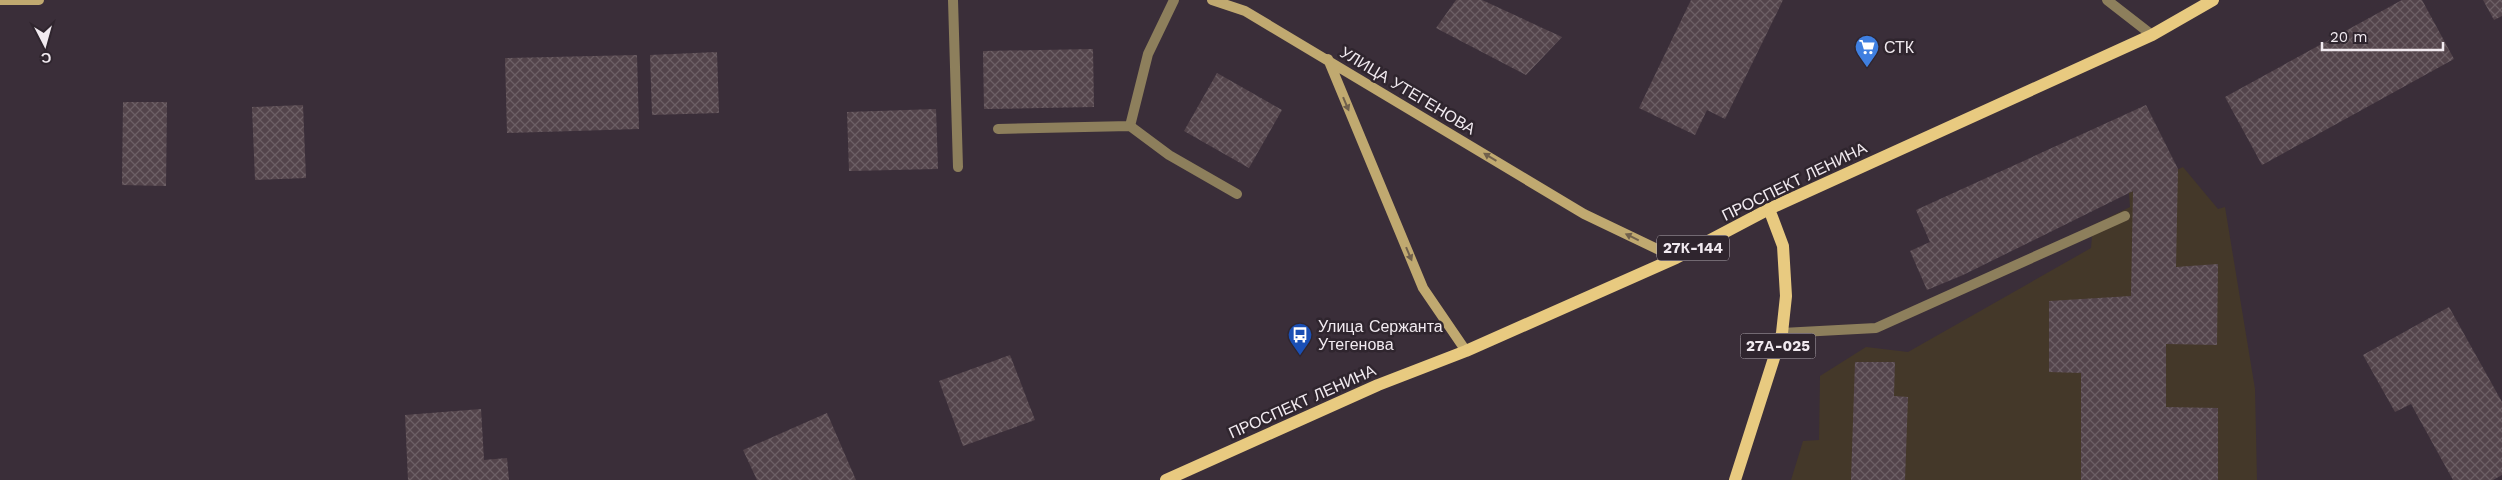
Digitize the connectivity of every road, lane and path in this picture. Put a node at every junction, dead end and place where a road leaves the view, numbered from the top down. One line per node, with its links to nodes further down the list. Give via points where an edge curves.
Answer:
1 (0, 0): 2 (main road)
2 (39, 0)
3 (953, 0): 12 (street)
4 (1174, 0): 10 (street, via 1148,54)
5 (1212, 0): 9 (main road, via 1245,11)
6 (2107, 0): 8 (street)
7 (2213, 0): 8 (main road, ПРОСПЕКТ ЛЕНИНА / 27К-144)
8 (2152, 35): 14 (main road, ПРОСПЕКТ ЛЕНИНА / 27К-144)
9 (1328, 59): 16 (main road, УЛИЦА УТЕГЕНОВА, one-way to 9, via 1584,214); 18 (main road, УЛИЦА УТЕГЕНОВА, one-way to 18, via 1423,288)
10 (1130, 126): 11 (street); 13 (street, via 1169,155)
11 (998, 129)
12 (958, 167)
13 (1237, 194)
14 (1770, 209): 16 (main road, ПРОСПЕКТ ЛЕНИНА / 27К-144); 17 (main road, 27А-025, via 1783,246 1786,296)
15 (2125, 216): 17 (street, via 1876,328)
16 (1676, 258): 18 (main road, ПРОСПЕКТ ЛЕНИНА / 27К-144)
17 (1782, 333): 20 (main road, 27А-025)
18 (1466, 351): 19 (main road, ПРОСПЕКТ ЛЕНИНА / 27К-144, via 1378,385)
19 (1166, 480)
20 (1735, 480)

